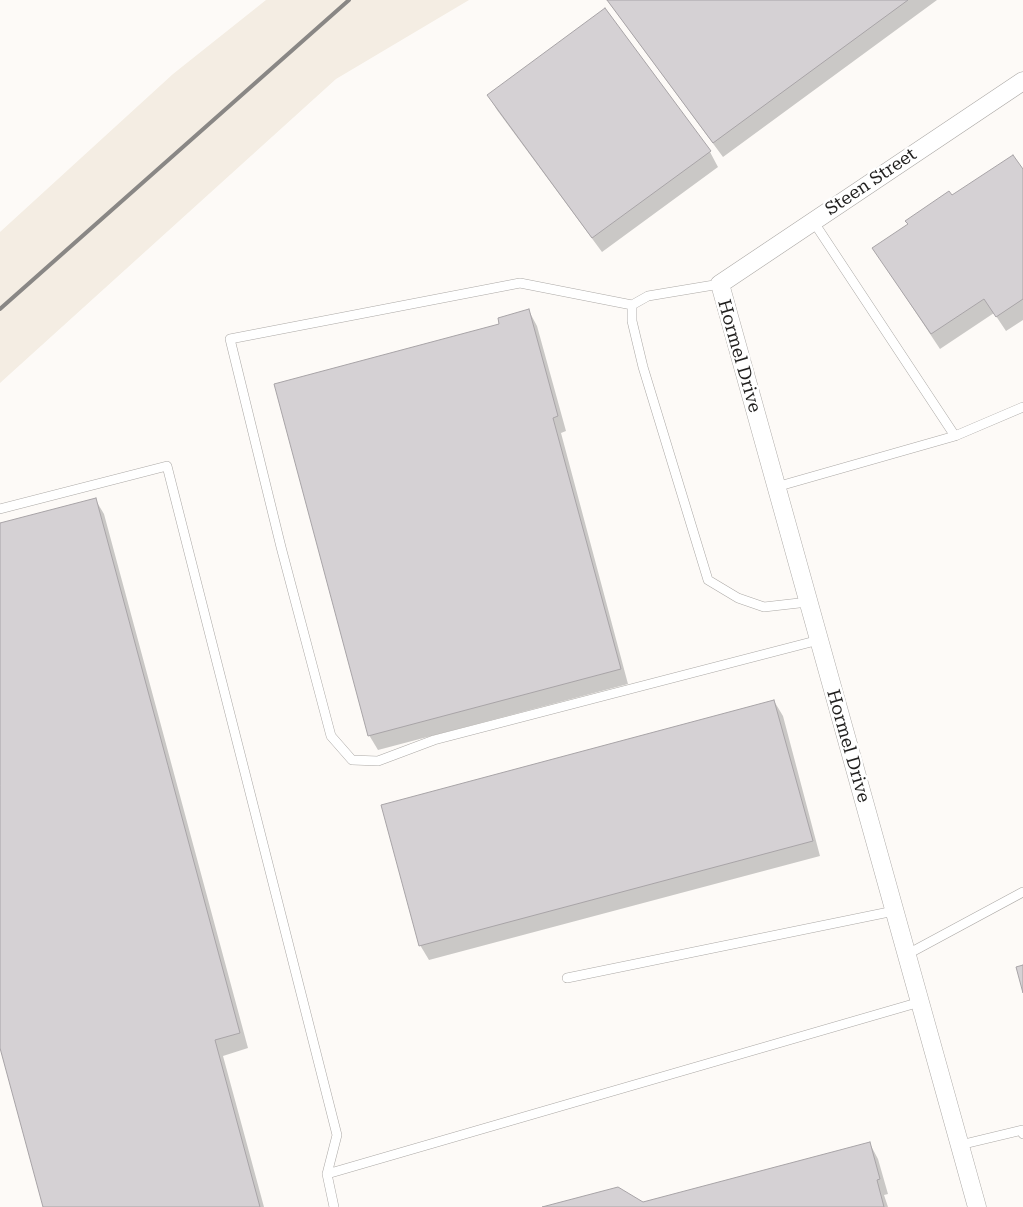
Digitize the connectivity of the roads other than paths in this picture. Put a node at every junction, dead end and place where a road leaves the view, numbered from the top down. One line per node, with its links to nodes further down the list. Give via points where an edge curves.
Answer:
1 (1021, 86): 2 (street, Steen Street)
2 (813, 221): 3 (street, Steen Street); 6 (lane)
3 (720, 284): 4 (lane, via 648,296); 7 (street, Hormel Drive)
4 (632, 305): 9 (lane, via 632,322 643,368 708,580 738,598 764,608); 10 (lane, via 520,283 230,339 332,736 352,760 378,761 434,740)
5 (1023, 407): 6 (lane)
6 (955, 436): 7 (lane)
7 (776, 487): 9 (street, Hormel Drive)
8 (0, 509): 18 (lane, via 167,466 337,1135)
9 (808, 602): 10 (street, Hormel Drive)
10 (819, 640): 12 (street, Hormel Drive)
11 (1023, 892): 13 (lane)
12 (894, 911): 13 (street, Hormel Drive); 14 (lane)
13 (906, 955): 15 (street, Hormel Drive)
14 (566, 978)
15 (920, 1002): 17 (street, Hormel Drive); 18 (lane)
16 (1023, 1132): 17 (lane)
17 (960, 1145): 20 (street, Hormel Drive)
18 (327, 1174): 19 (lane)
19 (334, 1207)
20 (977, 1207)

